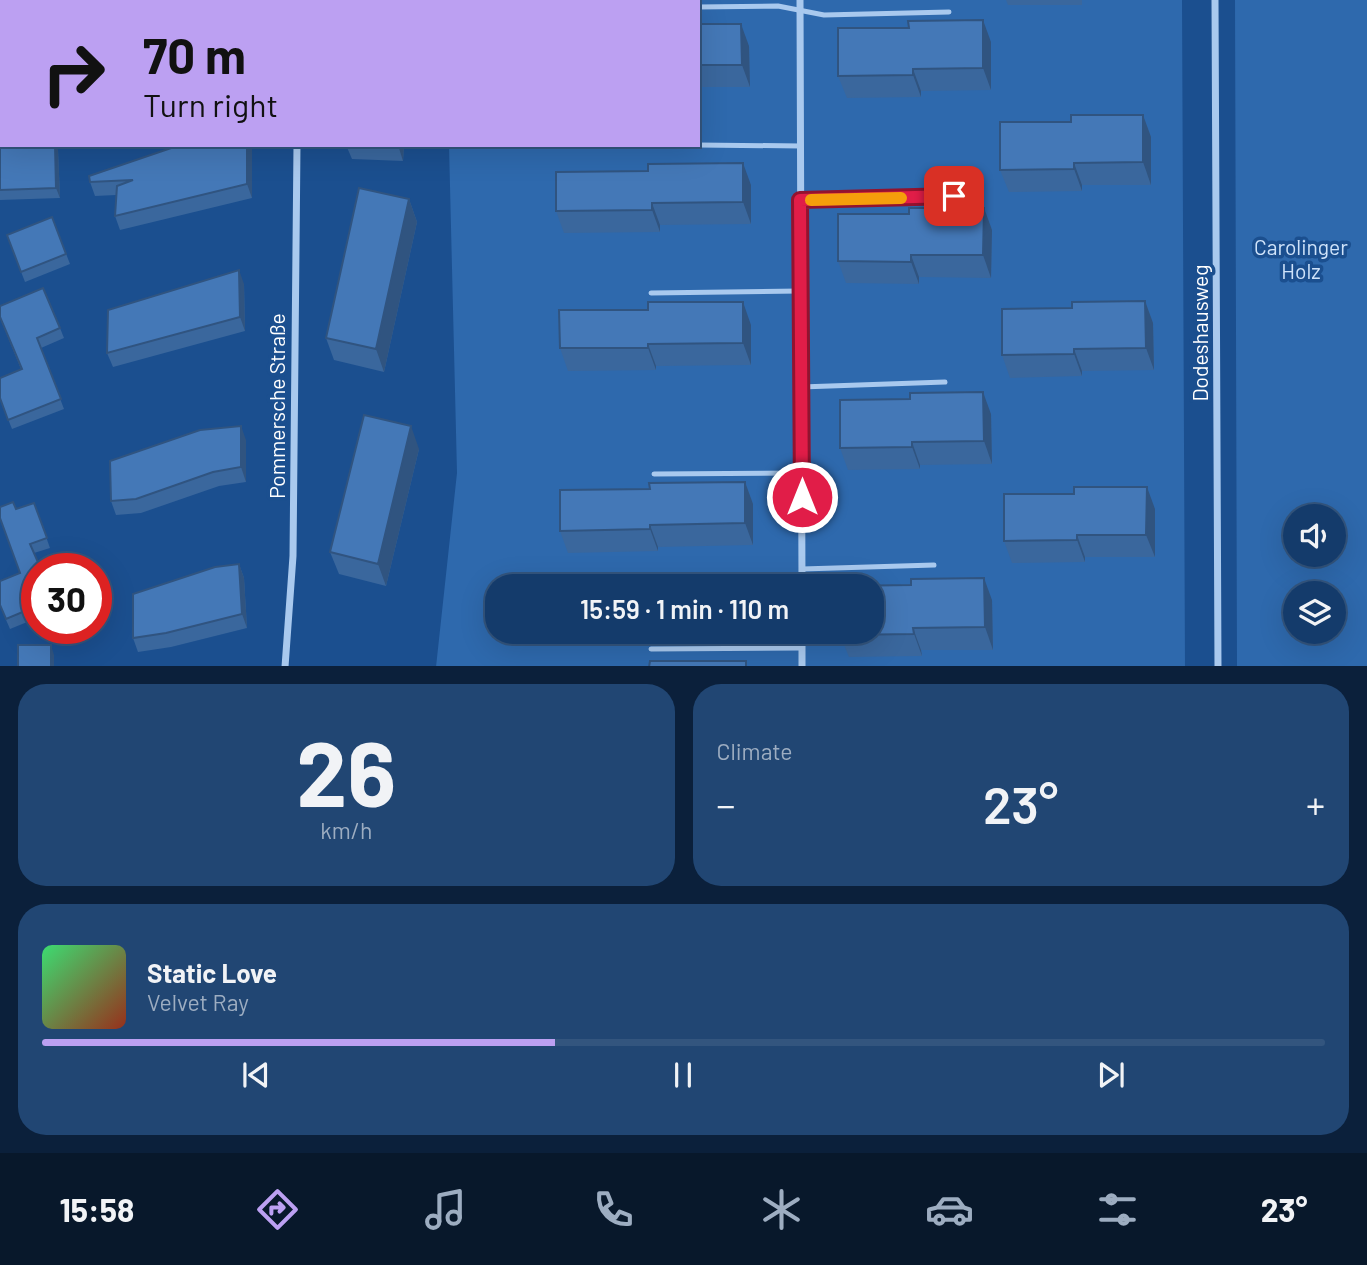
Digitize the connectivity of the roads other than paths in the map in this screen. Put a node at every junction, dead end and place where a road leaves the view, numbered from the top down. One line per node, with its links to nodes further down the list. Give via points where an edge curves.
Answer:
1 (800, 0): 4 (street)
2 (1215, 0): 25 (street, Dodeshausweg)
3 (700, 7): 4 (lane)
4 (800, 10): 5 (lane, via 824,15); 7 (street)
5 (948, 12)
6 (700, 145): 7 (lane)
7 (800, 146): 10 (street)
8 (297, 147): 23 (street, Pommersche Straße, via 293,556)
9 (954, 196): 10 (lane)
10 (800, 200): 11 (street)
11 (800, 291): 12 (lane); 14 (street)
12 (651, 293)
13 (945, 382): 14 (lane)
14 (801, 387): 15 (street)
15 (802, 472): 16 (lane); 18 (street)
16 (654, 474)
17 (934, 565): 18 (lane)
18 (802, 569): 19 (street)
19 (802, 574)
20 (802, 644): 21 (street)
21 (802, 648): 22 (lane); 24 (street)
22 (651, 649)
23 (285, 666)
24 (802, 666)
25 (1218, 666)

